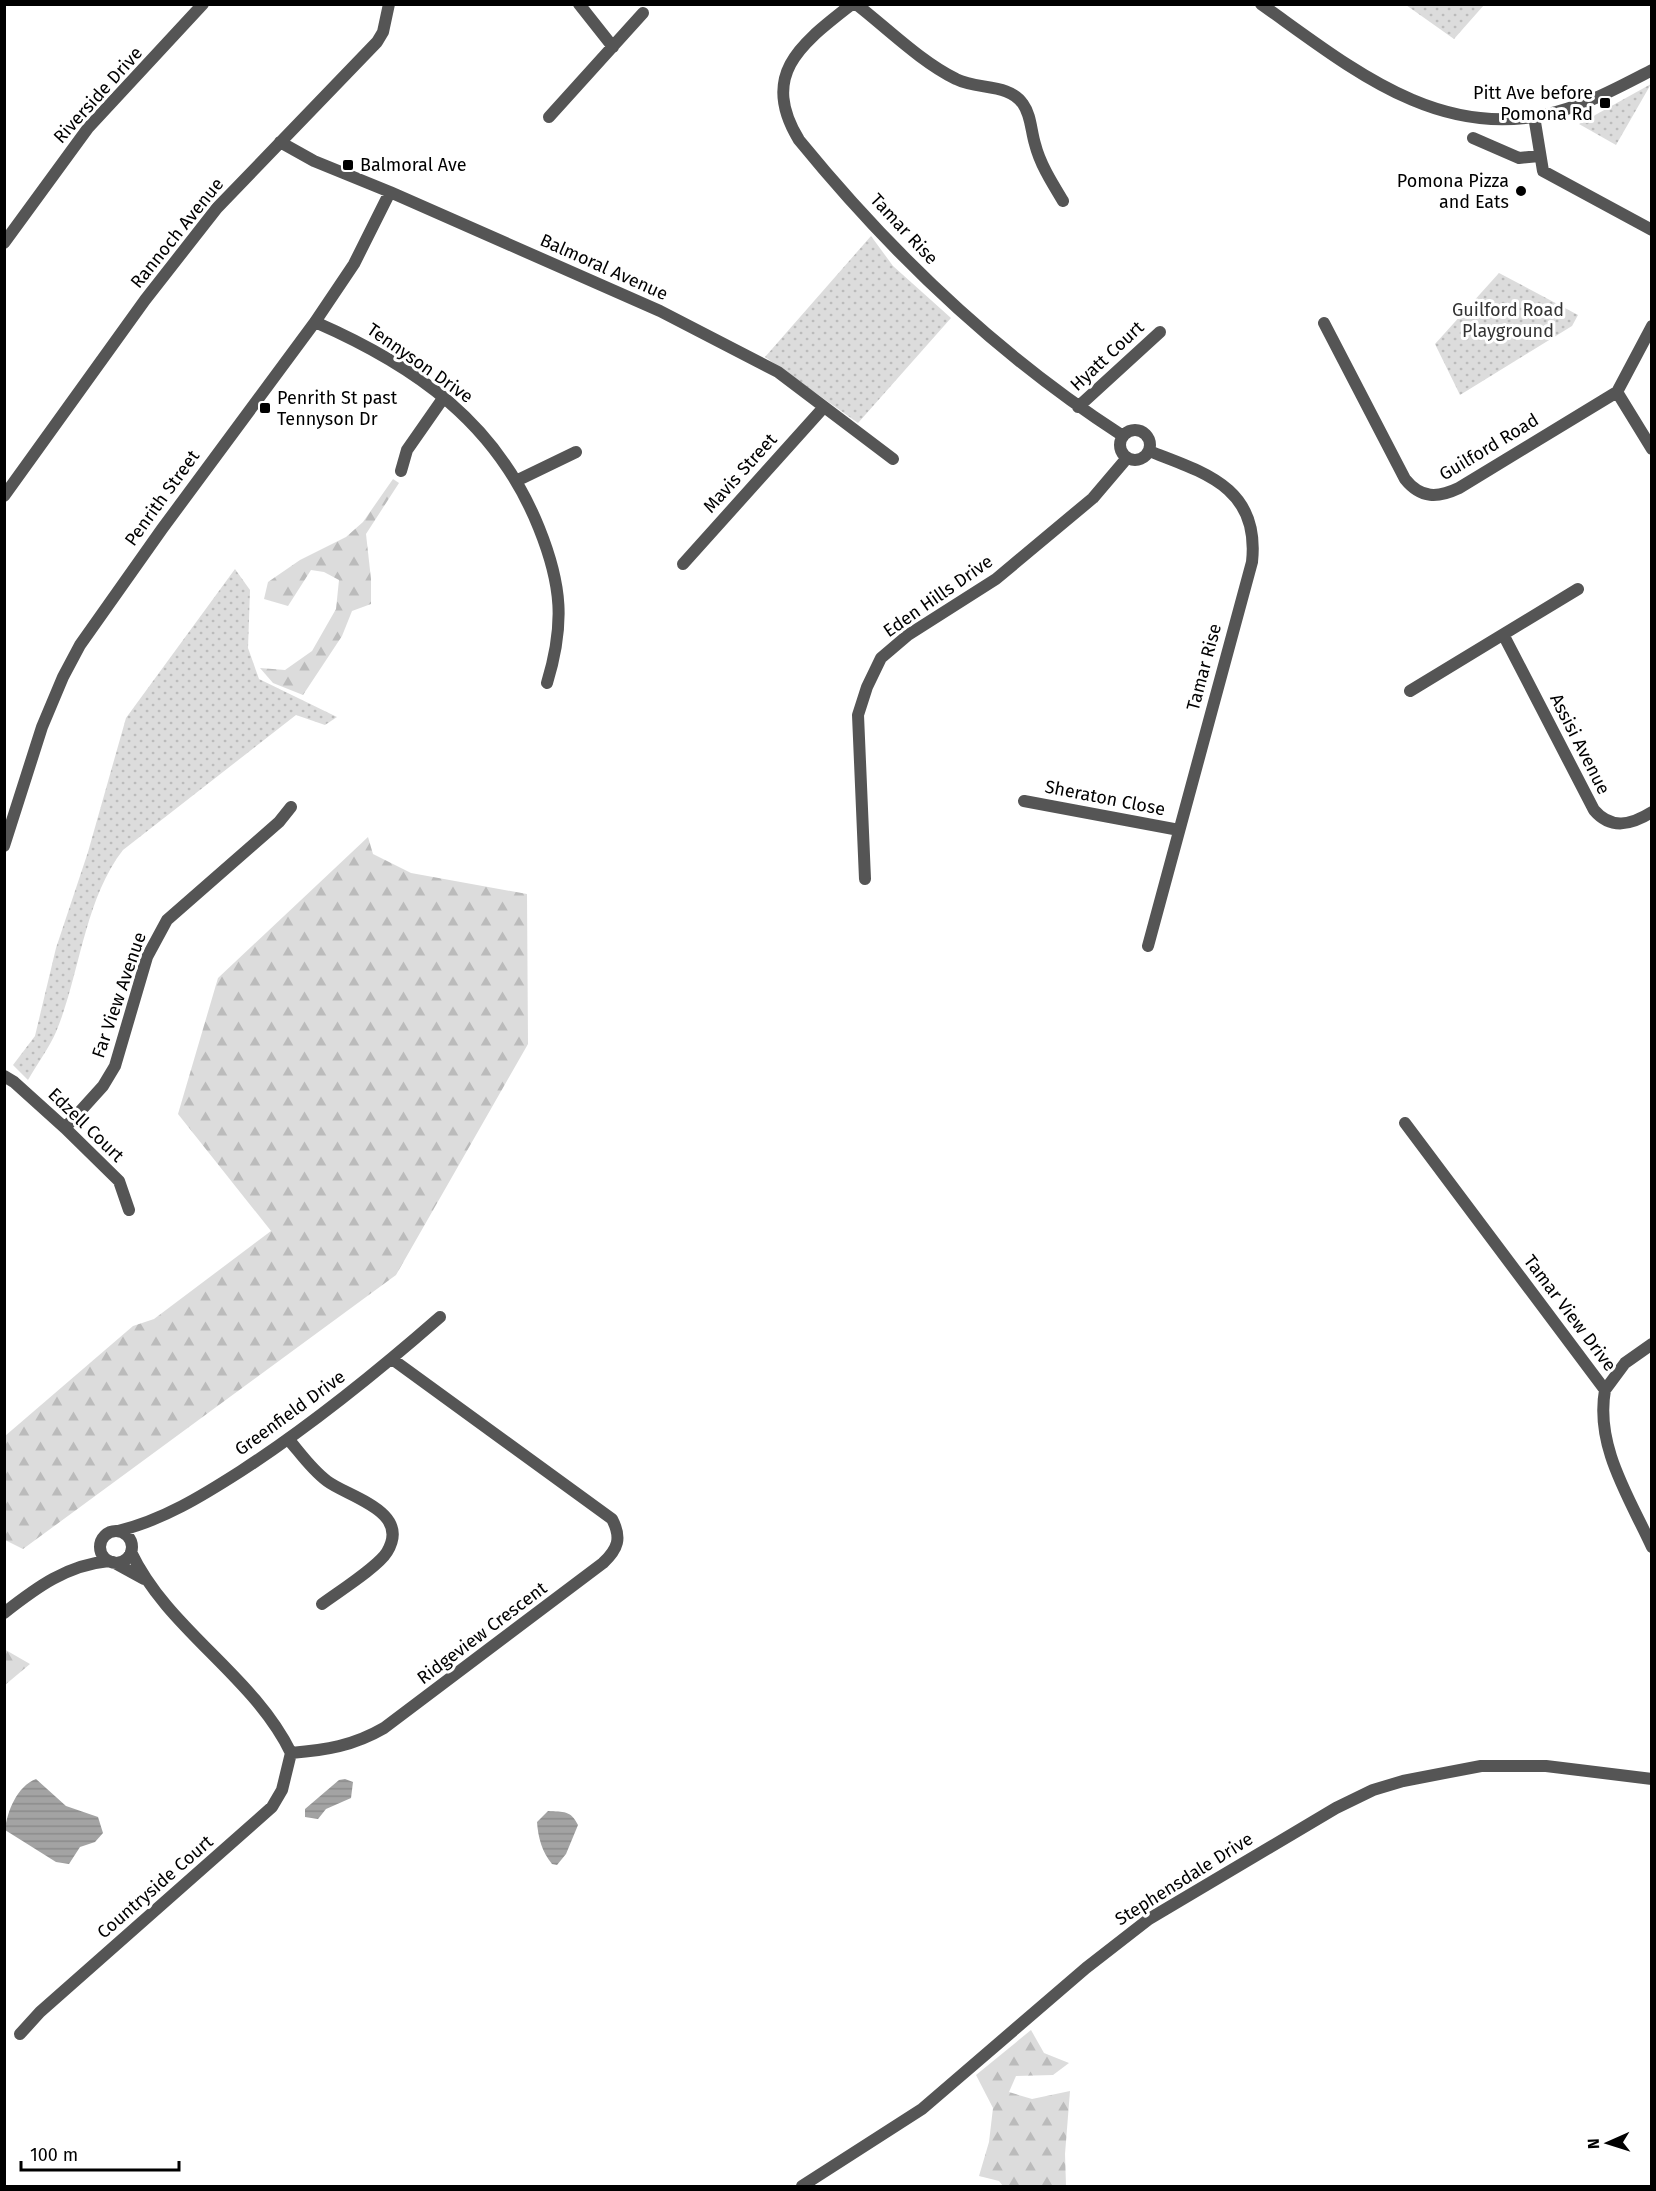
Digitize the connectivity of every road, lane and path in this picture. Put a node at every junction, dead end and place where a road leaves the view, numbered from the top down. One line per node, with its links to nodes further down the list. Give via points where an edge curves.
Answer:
1 (203, 4): 17 (street, Riverside Drive, via 88,128)
2 (389, 4): 12 (street, Rannoch Avenue, via 377,42)
3 (579, 4): 7 (street)
4 (854, 4): 15 (street, via 957,80 1015,95 1024,105 1040,160); 25 (street, Tamar Rise, via 807,39 791,60 784,88 792,128 908,261 955,307)
5 (1261, 4): 9 (street, via 1390,92 1432,109 1467,117 1502,120)
6 (643, 13): 7 (street)
7 (613, 47): 10 (street)
8 (1652, 70): 9 (street, via 1591,101)
9 (1534, 116): 13 (street)
10 (549, 117)
11 (1473, 138): 13 (street, via 1519,158)
12 (280, 142): 14 (street, Balmoral Avenue, via 314,161); 34 (street, Rannoch Avenue, via 216,208)
13 (1539, 156): 16 (street, via 1543,171)
14 (390, 192): 18 (street, Penrith Street, via 354,264); 24 (street, Balmoral Avenue, via 660,311 778,372)
15 (1064, 201)
16 (1652, 230)
17 (4, 243)
18 (315, 322): 23 (street, Tennyson Drive, via 364,343); 44 (street, Penrith Street, via 80,645 42,727)
19 (1324, 322): 22 (street, Guilford Road, via 1405,480 1421,494 1444,496 1460,488)
20 (1652, 326): 22 (street)
21 (1160, 332): 25 (street, Hyatt Court)
22 (1617, 392): 27 (street)
23 (444, 397): 32 (street, via 407,450); 33 (street, Tennyson Drive, via 502,456)
24 (824, 406): 31 (street, Balmoral Avenue); 35 (street, Mavis Street)
25 (1078, 407): 26 (street, Tamar Rise)
26 (1123, 436): 28 (street, via 1135,430 1144,434); 30 (street, via 1120,448)
27 (1652, 449)
28 (1149, 451): 30 (street, via 1137,460); 43 (street, Tamar Rise, via 1224,484 1239,498 1249,518 1254,543)
29 (576, 452): 33 (street)
30 (1127, 458): 45 (street, Eden Hills Drive, via 1093,498 996,579 908,635 881,658 858,715)
31 (893, 459)
32 (401, 471)
33 (516, 482): 38 (street, Tennyson Drive, via 531,506 559,587 561,619)
34 (4, 496)
35 (684, 564)
36 (1578, 589): 37 (street)
37 (1503, 636): 39 (street); 42 (street, Assisi Avenue, via 1602,820 1630,824)
38 (548, 683)
39 (1410, 691)
40 (1024, 801): 43 (street, Sheraton Close)
41 (291, 807): 49 (street, Far View Avenue, via 279,822 167,920 147,957 115,1066)
42 (1652, 812)
43 (1179, 830): 46 (street, Tamar Rise)
44 (4, 846)
45 (865, 879)
46 (1148, 946)
47 (4, 1076): 49 (street, Edzell Court)
48 (1405, 1123): 54 (street, Tamar View Drive)
49 (66, 1128): 50 (street, Edzell Court, via 119,1182)
50 (129, 1210)
51 (440, 1317): 53 (street, Greenfield Drive)
52 (1652, 1344): 54 (street, via 1625,1363)
53 (392, 1359): 55 (street, Greenfield Drive); 66 (street, Ridgeview Crescent, via 612,1519 618,1530 618,1543 603,1563 384,1728 352,1745)
54 (1605, 1390): 59 (street, Tamar View Drive, via 1602,1425 1606,1444)
55 (289, 1440): 56 (street, Greenfield Drive); 64 (street, via 330,1483 375,1506 392,1531 387,1552)
56 (152, 1523): 57 (street, Greenfield Drive); 60 (street, Greenfield Drive)
57 (118, 1531): 58 (street); 60 (street, via 127,1535)
58 (102, 1539): 61 (street, via 100,1549); 62 (street)
59 (1652, 1547)
60 (131, 1550): 61 (street, via 122,1561); 63 (street)
61 (111, 1561): 62 (street); 63 (street)
62 (83, 1564): 65 (street)
63 (144, 1579): 66 (street, via 268,1713)
64 (322, 1604)
65 (4, 1613)
66 (291, 1753): 68 (street, Countryside Court, via 282,1790 272,1807)
67 (1652, 1779): 69 (street, Stephensdale Drive, via 1546,1766 1481,1766 1403,1781 1336,1808 1149,1918 922,2109)
68 (20, 2034)
69 (802, 2187)

